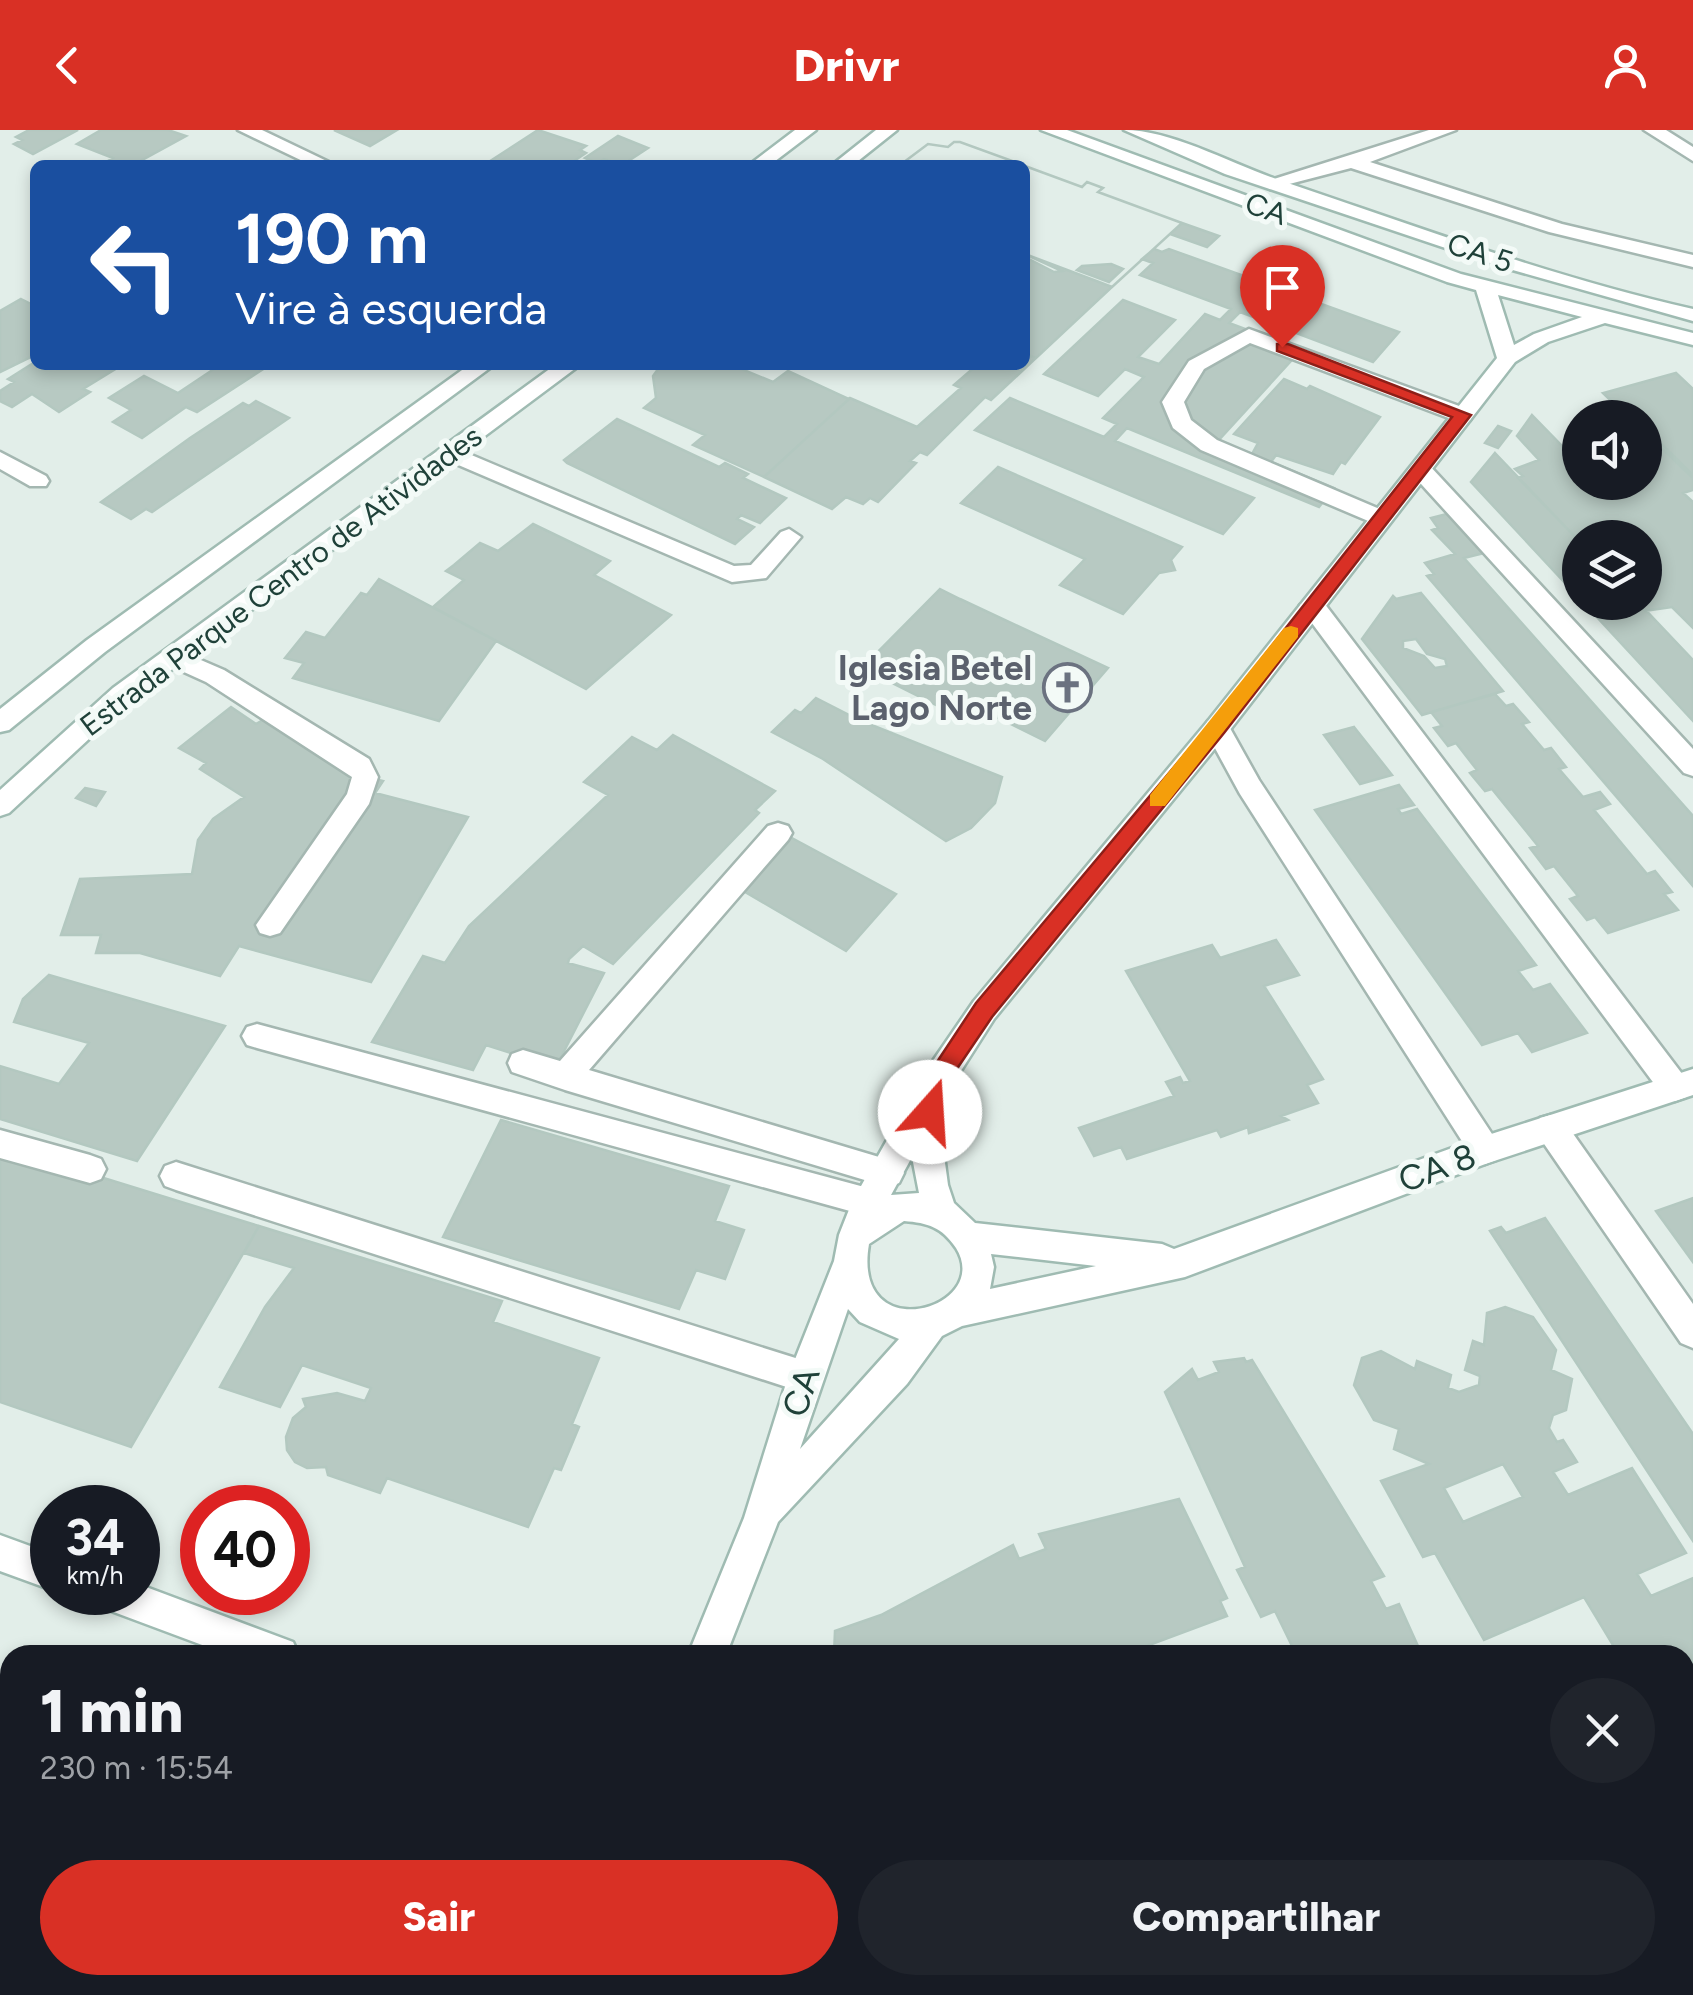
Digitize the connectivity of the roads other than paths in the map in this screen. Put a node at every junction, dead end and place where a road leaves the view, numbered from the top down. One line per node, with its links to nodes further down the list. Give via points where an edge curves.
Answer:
1 (247, 130): 9 (street)
2 (806, 130): 10 (street)
3 (888, 130): 11 (street)
4 (1050, 130): 15 (street, CA, via 1454,278)
5 (1133, 130): 13 (street, CA 5)
6 (1447, 130): 12 (street)
7 (1653, 130): 8 (street)
8 (1693, 155)
9 (315, 160)
10 (765, 160)
11 (848, 160)
12 (1352, 162): 13 (street); 14 (street, CA 5, via 1556,228)
13 (1270, 183): 16 (street, CA 5, via 1554,277)
14 (1693, 262)
15 (1484, 283): 17 (street, CA); 19 (street)
16 (1693, 315)
17 (1598, 318): 18 (street, CA); 19 (street)
18 (1693, 339)
19 (1508, 358): 22 (street)
20 (476, 370): 31 (street, Estrada Parque Centro de Atividades)
21 (562, 370): 23 (street, Estrada Parque Centro de Atividades)
22 (1462, 415): 25 (street); 27 (street, via 1249,335 1196,365 1173,402 1181,424 1208,444)
23 (450, 453): 28 (street, via 732,574 758,572); 30 (street, Estrada Parque Centro de Atividades)
24 (0, 459): 26 (street)
25 (1420, 468): 27 (street); 33 (street)
26 (38, 480)
27 (1381, 518): 29 (street)
28 (789, 537)
29 (1312, 605): 32 (street); 41 (street)
30 (173, 657): 34 (street, Estrada Parque Centro de Atividades, via 122,694); 36 (street, via 328,746 360,766 365,777 360,797)
31 (0, 723)
32 (1218, 728): 40 (street, via 984,1010); 44 (street, via 1249,787)
33 (1693, 766)
34 (0, 806)
35 (778, 832): 39 (street)
36 (270, 925)
37 (257, 1036): 48 (street)
38 (523, 1063): 39 (street)
39 (565, 1076): 46 (street)
40 (937, 1080): 46 (street); 49 (street, via 924,1143)
41 (1684, 1085): 42 (street, CA 8)
42 (1551, 1128): 44 (street, CA 8); 56 (street)
43 (0, 1144): 45 (street)
44 (1485, 1150): 52 (street, CA 8)
45 (90, 1169)
46 (888, 1172): 48 (street)
47 (176, 1176): 57 (street)
48 (868, 1202): 50 (street)
49 (941, 1212): 50 (street, via 900,1206); 51 (street)
50 (855, 1235): 53 (street)
51 (971, 1238): 52 (street, CA 8); 54 (street, via 979,1276)
52 (1185, 1262): 54 (street, CA 8)
53 (847, 1269): 55 (street, via 860,1302 890,1324); 57 (street, CA)
54 (960, 1312): 55 (street)
55 (929, 1328): 58 (street, CA)
56 (1693, 1332)
57 (805, 1377): 58 (street, CA)
58 (762, 1518): 63 (street, CA)
59 (0, 1553): 60 (street)
60 (30, 1564)
61 (160, 1611): 62 (street)
62 (253, 1645)
63 (711, 1645)

